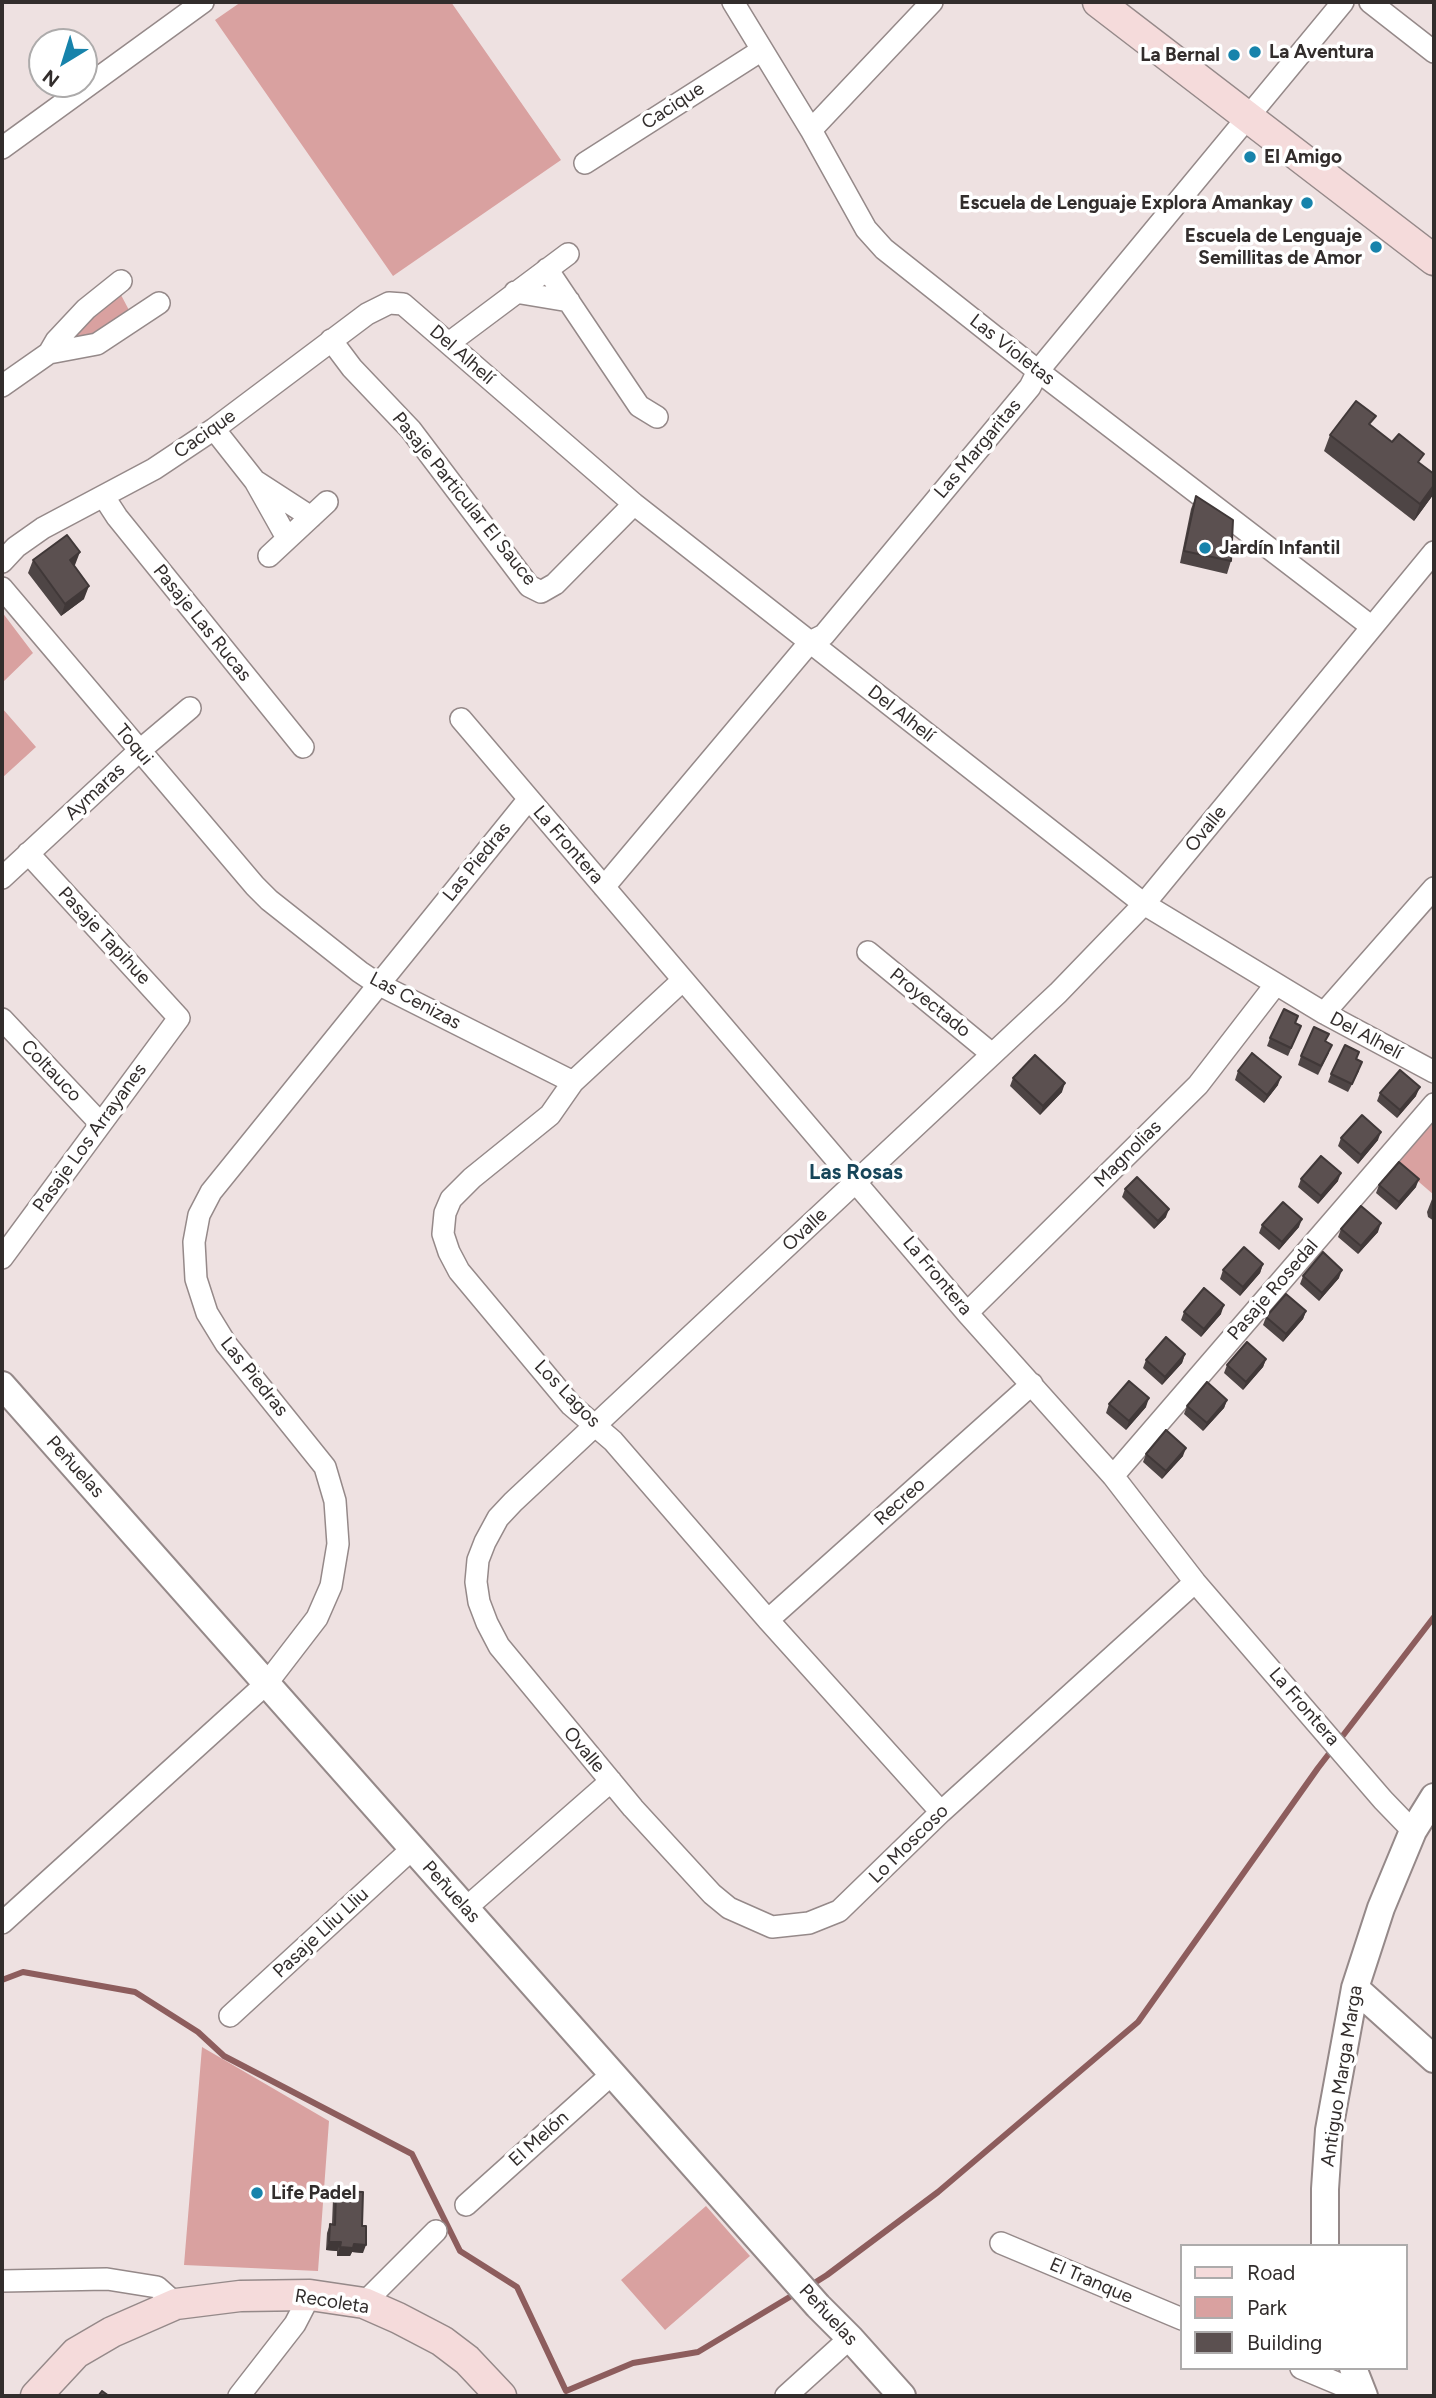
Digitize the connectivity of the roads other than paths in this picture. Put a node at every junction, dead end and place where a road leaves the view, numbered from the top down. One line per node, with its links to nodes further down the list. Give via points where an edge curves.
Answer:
1 (203, 2): 7 (street)
2 (733, 2): 8 (street, Las Violetas)
3 (932, 2): 11 (street)
4 (1098, 2): 10 (main road)
5 (1343, 2): 10 (street, Las Margaritas)
6 (1370, 2): 9 (street)
7 (176, 10): 12 (street)
8 (762, 50): 11 (street, Las Violetas); 13 (street, Cacique)
9 (1434, 52)
10 (1248, 116): 15 (main road); 23 (street, Las Margaritas)
11 (811, 130): 23 (street, Las Violetas, via 866,229 884,249)
12 (2, 148)
13 (585, 163)
14 (568, 254): 16 (street)
15 (1434, 260)
16 (547, 269): 17 (street); 18 (street)
17 (515, 292): 18 (street); 21 (street)
18 (569, 301): 25 (street, via 639,406)
19 (403, 304): 20 (street, Cacique, via 389,303); 21 (street, Del Alhelí)
20 (331, 340): 26 (street, Cacique); 30 (street, Pasaje Particular El Sauce, via 411,430 529,586 541,592 555,584)
21 (449, 343): 30 (street, Del Alhelí)
22 (50, 353): 22 (street, via 55,341 118,275 151,308 97,344); 24 (street)
23 (1038, 371): 37 (street, Las Violetas); 38 (street, Las Margaritas, via 1030,387 824,635)
24 (2, 386)
25 (657, 417)
26 (214, 429): 27 (street); 28 (street, Cacique)
27 (255, 481): 31 (street); 32 (street)
28 (104, 497): 35 (street, Cacique, via 43,528); 41 (street, Pasaje Las Rucas)
29 (327, 502): 31 (street)
30 (634, 504): 38 (street, Del Alhelí)
31 (312, 517): 32 (street)
32 (287, 538): 34 (street)
33 (1434, 552): 37 (street, Ovalle)
34 (269, 556)
35 (2, 562)
36 (2, 588): 42 (street, Toqui)
37 (1372, 627): 49 (street, Ovalle)
38 (810, 642): 46 (street, Las Margaritas); 49 (street, Del Alhelí)
39 (190, 708): 42 (street, Aymaras)
40 (461, 719): 43 (street, La Frontera)
41 (303, 747)
42 (139, 751): 44 (street, Aymaras); 48 (street, Toqui)
43 (528, 800): 46 (street, La Frontera); 52 (street, Las Piedras)
44 (28, 853): 45 (street, Aymaras); 55 (street, Pasaje Tapihue)
45 (2, 878)
46 (604, 887): 51 (street, La Frontera)
47 (1434, 888): 54 (street)
48 (269, 900): 52 (street, Las Cenizas)
49 (1144, 904): 53 (street, Del Alhelí); 57 (street, Ovalle)
50 (868, 952): 57 (street, Proyectado)
51 (683, 980): 59 (street, Los Lagos); 62 (street, La Frontera)
52 (378, 984): 59 (street, Las Cenizas); 71 (street, Las Piedras, via 211,1192 199,1215 194,1242 196,1279 207,1313 226,1344 325,1467 335,1501 338,1544 331,1586 317,1618)
53 (1276, 984): 54 (street, Del Alhelí); 64 (street, Magnolias, via 1198,1085)
54 (1324, 1013): 58 (street, Del Alhelí)
55 (179, 1018): 61 (street, Pasaje Los Arrayanes)
56 (4, 1027): 61 (street, Coltauco)
57 (992, 1054): 62 (street, Ovalle)
58 (1434, 1072)
59 (573, 1082): 67 (street, Los Lagos, via 550,1115 452,1199 443,1234 459,1271)
60 (1434, 1104): 68 (street, Pasaje Rosedal)
61 (100, 1123): 63 (street, Pasaje Los Arrayanes)
62 (857, 1182): 64 (street, La Frontera); 67 (street, Ovalle)
63 (2, 1258)
64 (967, 1312): 65 (street, La Frontera)
65 (1032, 1384): 68 (street, La Frontera); 70 (street, Recreo)
66 (3, 1393): 71 (street, Peñuelas)
67 (593, 1425): 70 (street, Los Lagos, via 613,1441); 72 (street, Ovalle, via 498,1518 478,1560 476,1582 486,1623 499,1646)
68 (1113, 1475): 69 (street, La Frontera)
69 (1195, 1582): 74 (street, Lo Moscoso); 75 (street, La Frontera)
70 (768, 1620): 74 (street, Los Lagos)
71 (267, 1683): 76 (street, Peñuelas); 78 (street, Las Piedras)
72 (611, 1781): 74 (street, Lo Moscoso, via 712,1894 729,1908 772,1927 809,1923 839,1911); 77 (street, Ovalle)
73 (1434, 1797): 75 (street, Antiguo Marga Marga)
74 (941, 1812)
75 (1413, 1831): 79 (street, Antiguo Marga Marga)
76 (412, 1849): 77 (street, Peñuelas); 80 (street, Pasaje Lliu Lliu)
77 (466, 1908): 82 (street, Peñuelas)
78 (2, 1923)
79 (1355, 1988): 81 (street); 86 (street, Antiguo Marga Marga, via 1329,2130)
80 (230, 2016)
81 (1434, 2059)
82 (611, 2074): 83 (street, El Melón); 92 (street, Peñuelas)
83 (466, 2204)
84 (436, 2231): 89 (street)
85 (1000, 2243): 91 (street, El Tranque)
86 (1325, 2244)
87 (2, 2281): 90 (street, via 107,2279 157,2287)
88 (310, 2295): 89 (main road, Recoleta); 90 (main road, Recoleta, via 240,2296); 97 (street, via 295,2323)
89 (365, 2303): 98 (main road, Recoleta, via 442,2341)
90 (176, 2304): 96 (main road, Recoleta, via 76,2353)
91 (1180, 2318)
92 (850, 2338): 99 (street); 100 (street, Peñuelas)
93 (1306, 2370): 95 (street)
94 (1354, 2370): 95 (street)
95 (1363, 2395)
96 (36, 2396)
97 (239, 2396)
98 (502, 2396)
99 (786, 2396)
100 (902, 2396)

